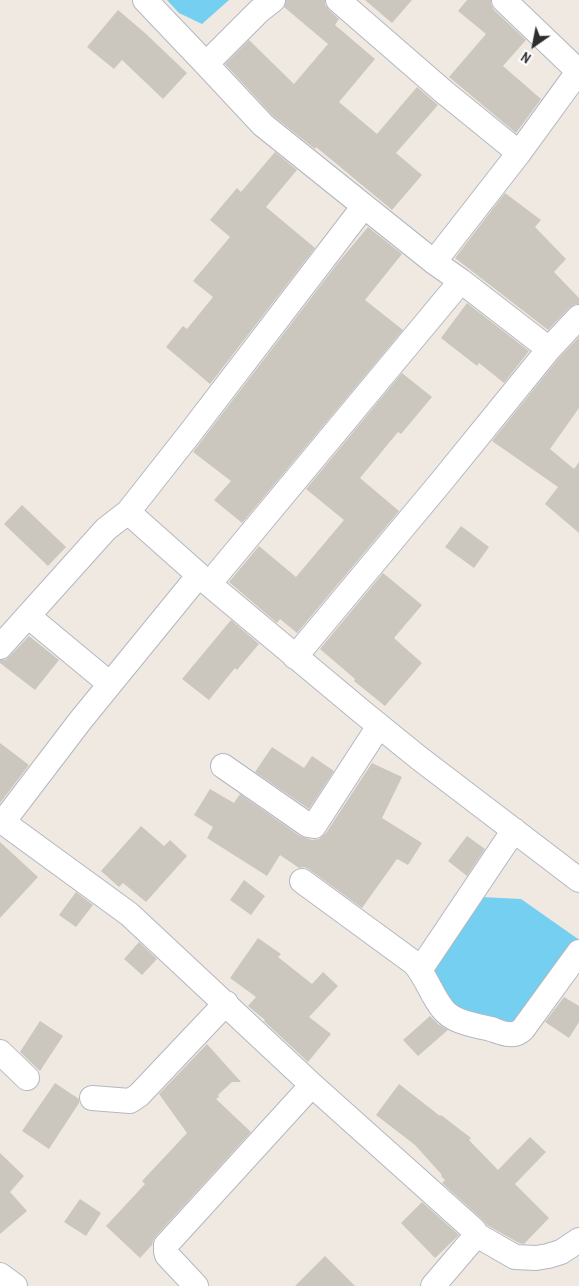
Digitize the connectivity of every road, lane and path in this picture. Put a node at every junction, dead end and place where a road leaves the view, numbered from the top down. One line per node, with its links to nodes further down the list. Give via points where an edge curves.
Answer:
1 (144, 0): 5 (street)
2 (273, 0): 5 (street)
3 (338, 0): 6 (street)
4 (504, 0): 6 (street, via 575,70 575,76)
5 (206, 64): 7 (street, via 263,126)
6 (519, 153): 8 (street)
7 (364, 206): 8 (street); 12 (street)
8 (434, 262): 9 (street)
9 (461, 281): 11 (street); 13 (street)
10 (579, 316): 11 (street)
11 (549, 348): 16 (street)
12 (128, 512): 13 (street); 14 (street, via 106,529)
13 (204, 579): 16 (street); 17 (street)
14 (28, 616): 15 (street); 17 (street)
15 (0, 647)
16 (294, 657): 18 (street)
17 (110, 684): 20 (street)
18 (379, 726): 19 (street, via 314,826); 21 (street)
19 (223, 766)
20 (2, 821): 26 (street, via 129,914)
21 (514, 830): 22 (street); 25 (street)
22 (579, 880)
23 (302, 881): 25 (street)
24 (579, 952): 25 (street, via 523,1029 515,1034 463,1022 449,1015 442,1009)
25 (420, 970)
26 (226, 1003): 29 (street); 30 (street, via 134,1099)
27 (0, 1052): 28 (street)
28 (27, 1078)
29 (312, 1085): 31 (street); 35 (street, via 166,1245 167,1254)
30 (92, 1098)
31 (476, 1234): 32 (street, via 514,1257 548,1256); 36 (street)
32 (579, 1240)
33 (0, 1275): 34 (street)
34 (15, 1286)
35 (196, 1286)
36 (433, 1286)

